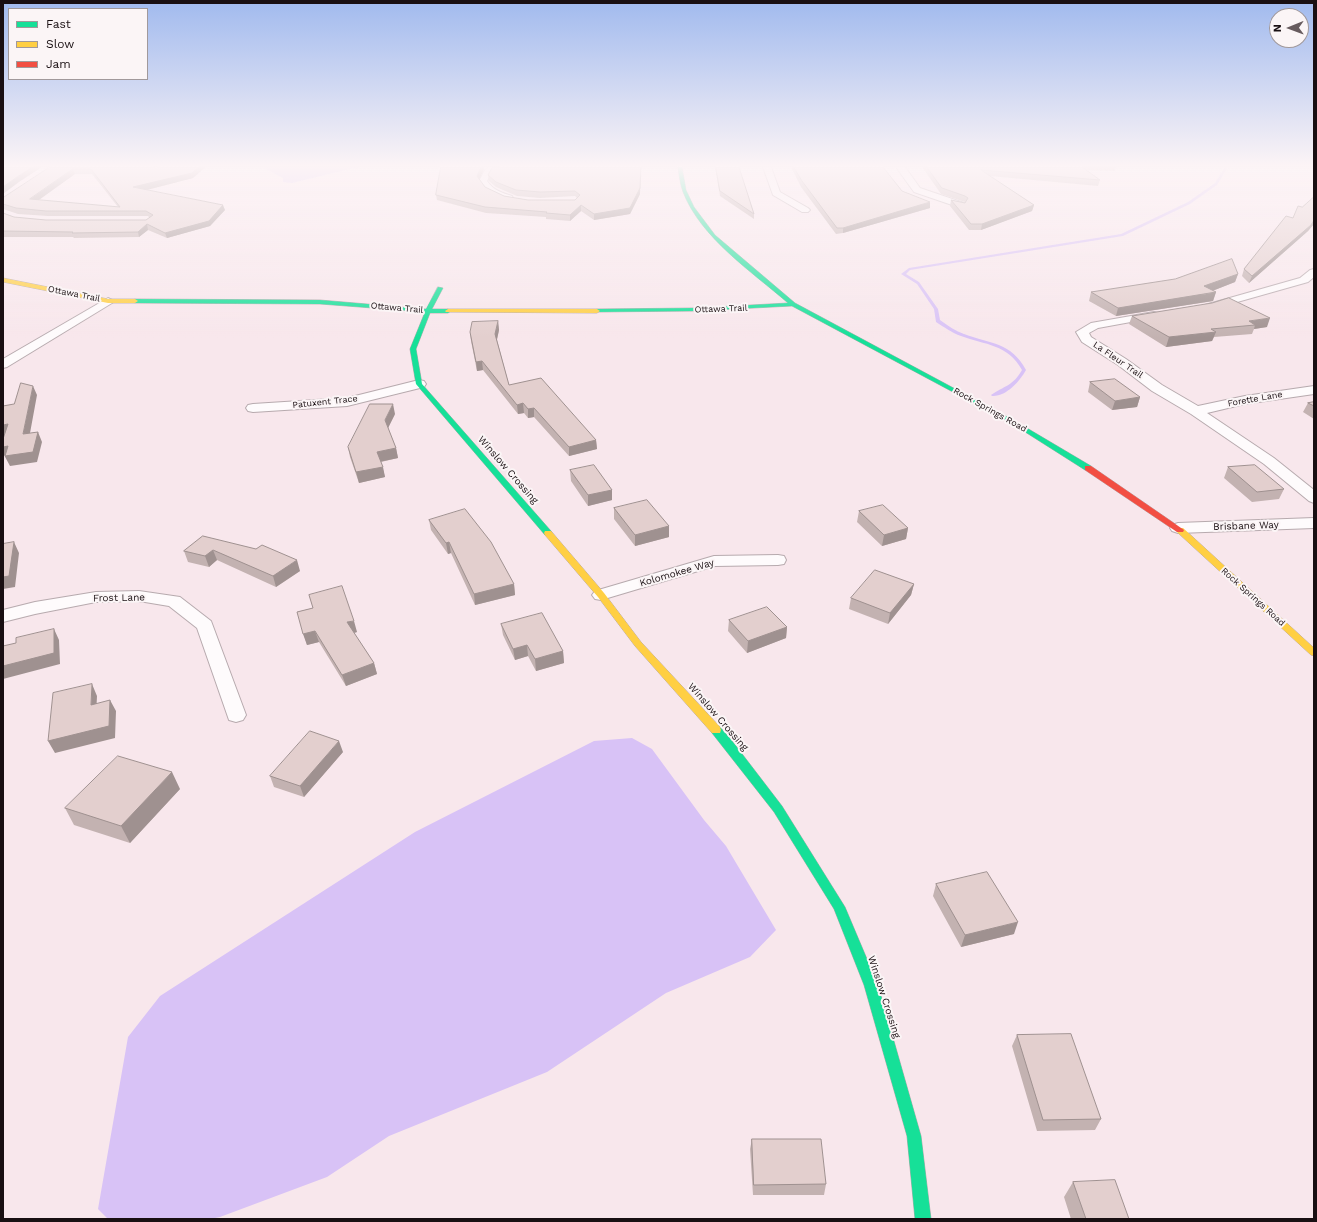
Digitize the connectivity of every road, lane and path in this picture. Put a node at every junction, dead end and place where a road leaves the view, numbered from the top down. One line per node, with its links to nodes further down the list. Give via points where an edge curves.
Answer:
1 (705, 224): 6 (street, Rock Springs Road, via 713,236)
2 (1314, 272): 7 (street, via 1304,280)
3 (3, 280): 5 (street, Ottawa Trail)
4 (440, 288): 8 (street)
5 (108, 301): 8 (street, Ottawa Trail, via 320,302); 10 (street)
6 (793, 304): 8 (street, Ottawa Trail, via 664,311); 17 (street, Rock Springs Road, via 1013,422)
7 (1194, 309)
8 (428, 311): 11 (street, via 413,349)
9 (1163, 314): 14 (street, La Fleur Trail, via 1095,325 1082,332 1086,339 1096,346)
10 (3, 364)
11 (419, 384): 13 (street, Patuxent Trace, via 347,402); 19 (street, Winslow Crossing)
12 (1314, 390): 14 (street, Forette Lane, via 1245,400)
13 (253, 408)
14 (1196, 411): 15 (street, La Fleur Trail, via 1269,461)
15 (1314, 498)
16 (1314, 523): 17 (street, Brisbane Way)
17 (1178, 528): 21 (street, Rock Springs Road)
18 (778, 560): 19 (street, Kolomokee Way, via 714,561)
19 (601, 595): 23 (street, Winslow Crossing, via 638,644 729,745 778,809 840,907 871,985 914,1136)
20 (3, 616): 22 (street, Frost Lane, via 96,598 139,596 174,601 205,625)
21 (1314, 652)
22 (236, 715)
23 (923, 1219)

